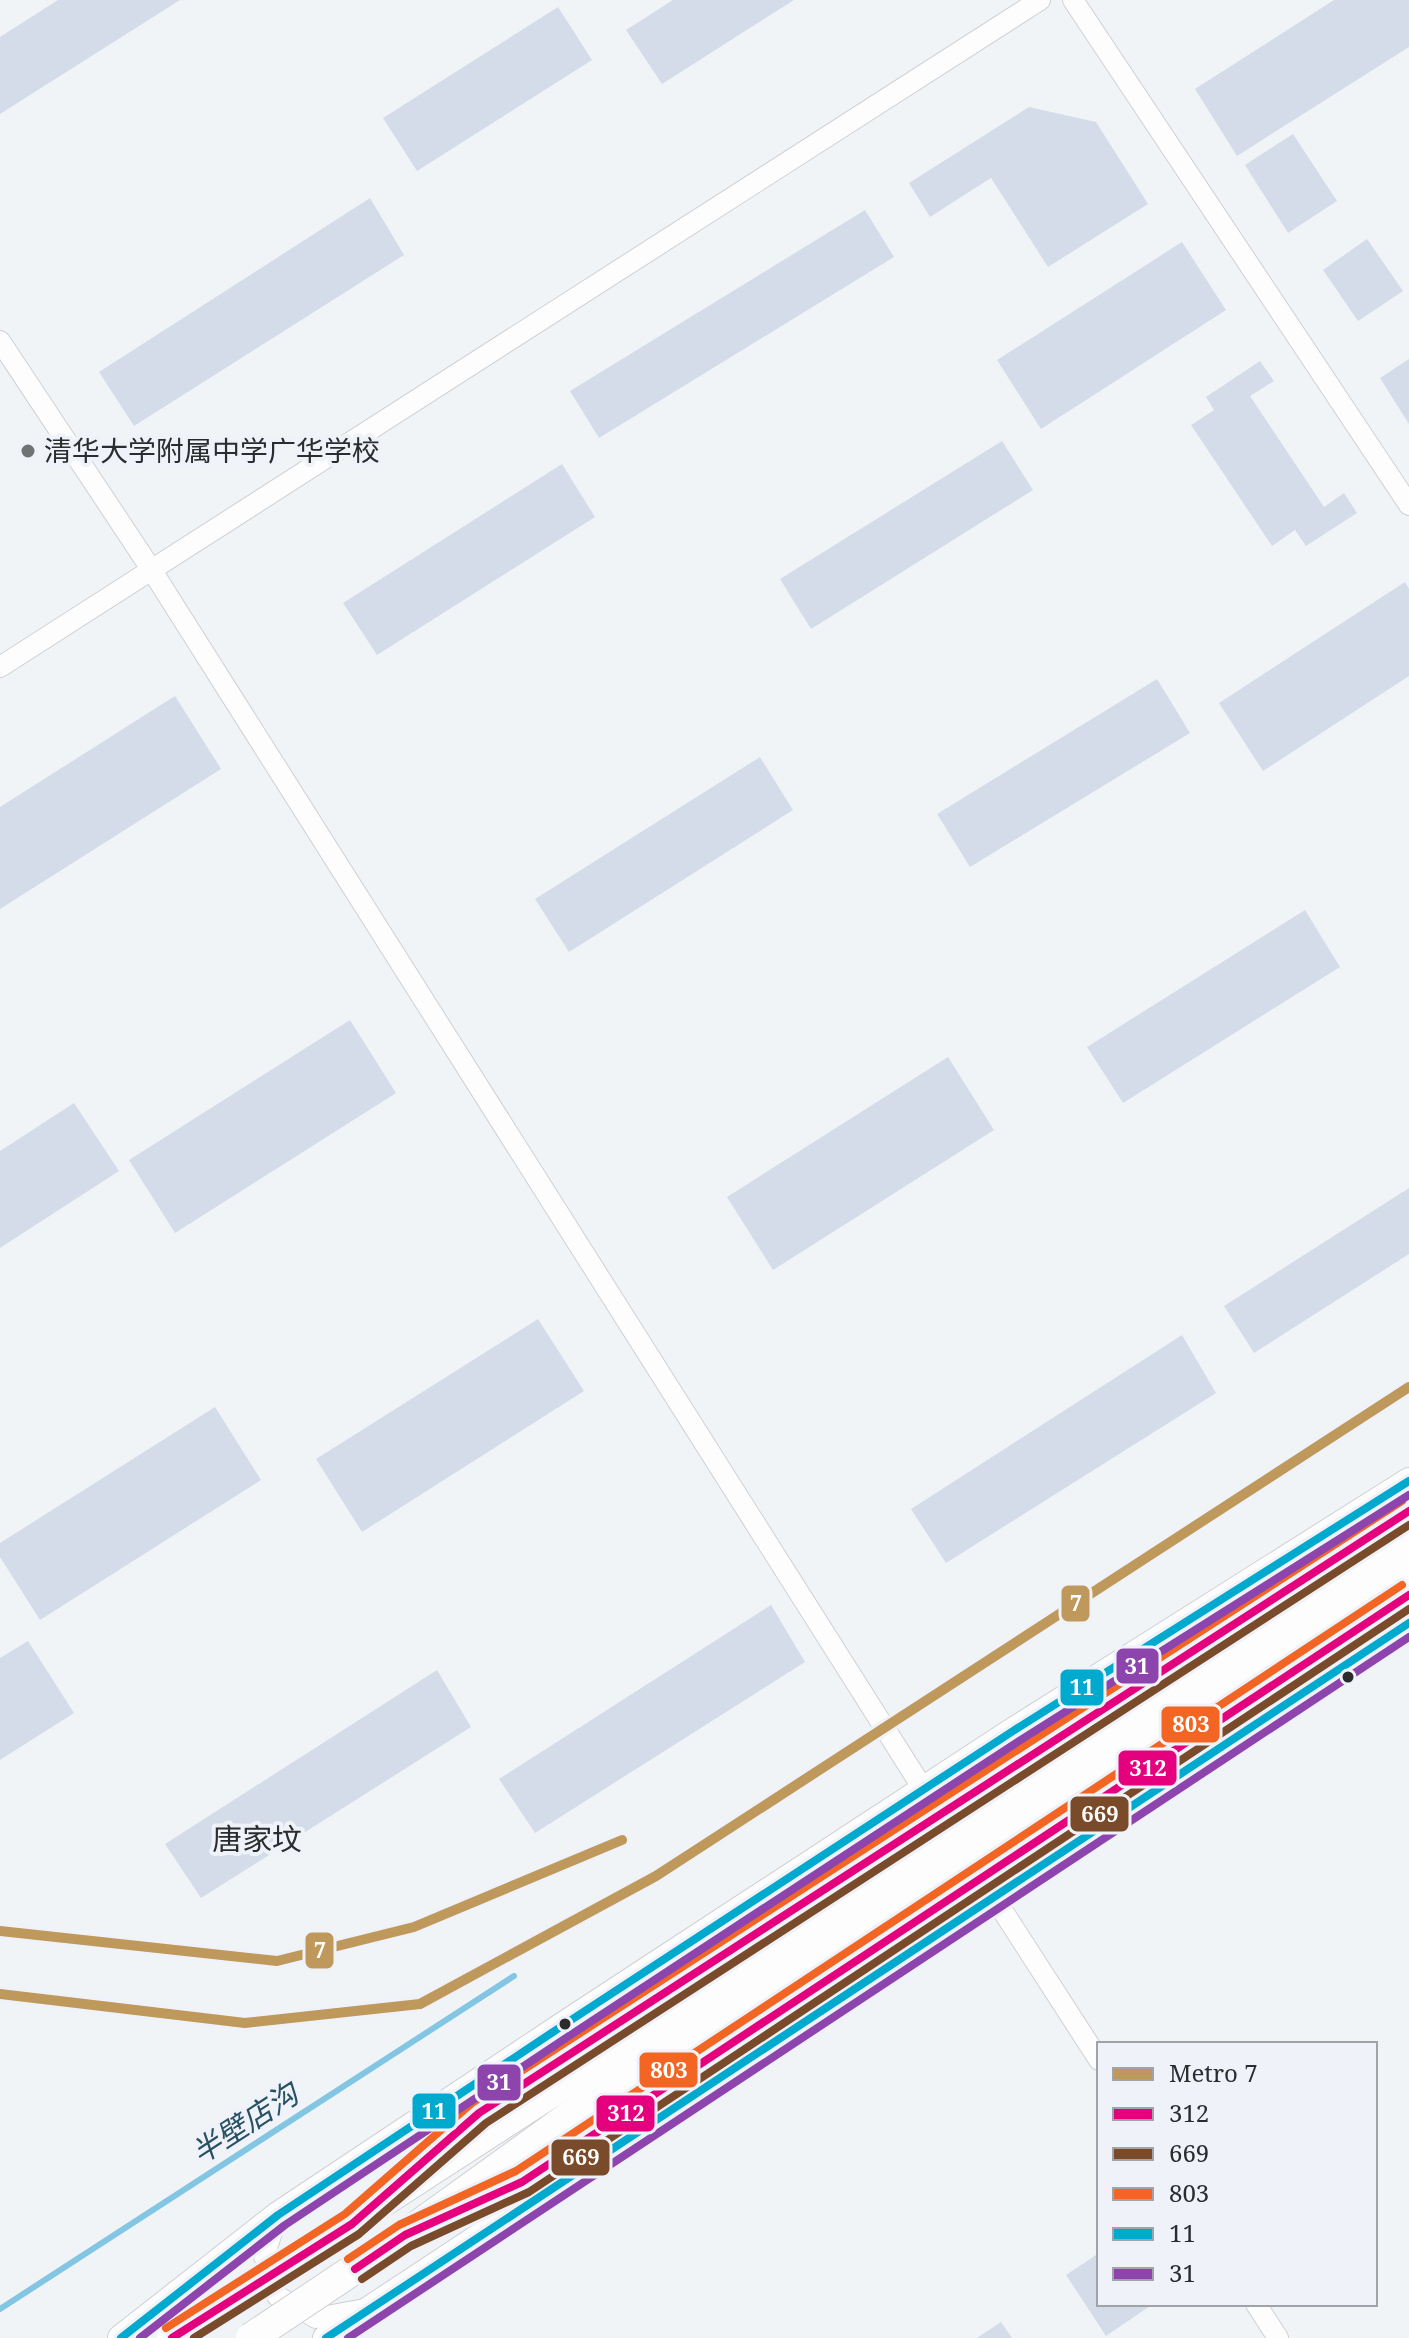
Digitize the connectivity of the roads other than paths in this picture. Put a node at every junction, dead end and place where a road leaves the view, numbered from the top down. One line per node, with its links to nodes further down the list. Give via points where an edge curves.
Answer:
1 (1040, 0): 5 (street)
2 (1073, 0): 4 (street)
3 (0, 341): 5 (street)
4 (1409, 505)
5 (151, 569): 6 (street); 15 (street)
6 (0, 667)
7 (1409, 1481): 13 (main road)
8 (1409, 1511): 21 (highway, bridge, via 479,2113)
9 (1409, 1537): 21 (highway, bridge)
10 (1409, 1568): 22 (highway, bridge, via 599,2095)
11 (1409, 1595): 22 (highway, bridge, via 522,2182)
12 (1409, 1623): 14 (main road)
13 (1102, 1675): 14 (street, via 1092,1701 1094,1729 1123,1767); 15 (main road)
14 (1165, 1784): 16 (main road)
15 (923, 1791): 16 (street); 17 (main road)
16 (994, 1898): 18 (main road); 19 (street)
17 (753, 1902): 18 (street, via 807,1910 829,1929); 20 (main road)
18 (824, 2009): 24 (main road)
19 (1097, 2057)
20 (278, 2215): 24 (street, via 264,2256 277,2296 316,2318); 25 (main road)
21 (352, 2224): 26 (highway, bridge)
22 (405, 2235): 27 (highway, bridge)
23 (1257, 2306): 29 (street)
24 (371, 2308): 28 (main road)
25 (121, 2338)
26 (172, 2338)
27 (251, 2338)
28 (326, 2338)
29 (1278, 2338)

